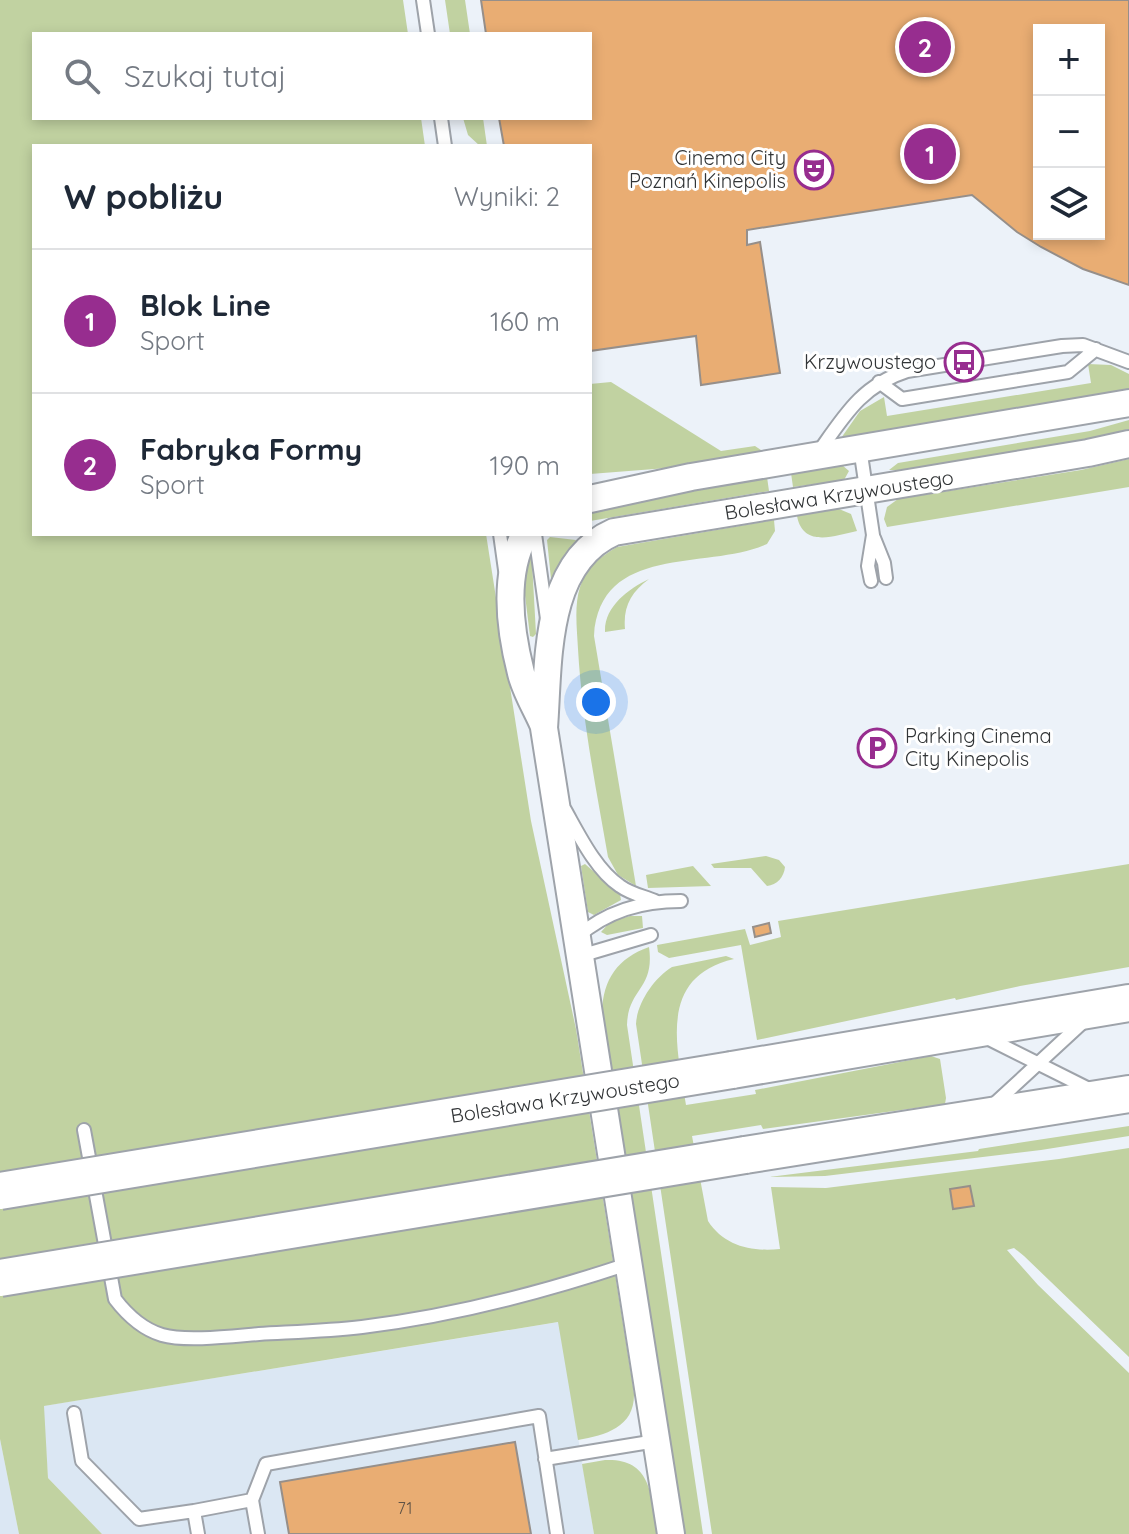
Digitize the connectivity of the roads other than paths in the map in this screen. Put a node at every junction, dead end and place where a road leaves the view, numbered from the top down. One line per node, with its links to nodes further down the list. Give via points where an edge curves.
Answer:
1 (423, 0): 2 (lane)
2 (428, 32)
3 (441, 120): 4 (lane)
4 (445, 144)
5 (1096, 349): 6 (lane); 7 (lane, via 1062,346 907,371); 7 (lane, via 1068,372 902,399)
6 (1129, 362)
7 (879, 382): 11 (lane, via 851,407)
8 (1129, 403): 10 (street)
9 (1129, 444): 14 (street, Bolesława Krzywoustego)
10 (860, 448): 11 (street, Bolesława Krzywoustego); 14 (lane)
11 (816, 455): 13 (street, Bolesława Krzywoustego)
12 (592, 486): 13 (lane)
13 (632, 490): 15 (street, Bolesława Krzywoustego)
14 (866, 491): 16 (street, Bolesława Krzywoustego); 17 (lane)
15 (592, 499)
16 (602, 532): 24 (street, Bolesława Krzywoustego, via 568,579)
17 (873, 535): 21 (lane); 22 (lane)
18 (500, 536): 23 (lane)
19 (524, 536): 23 (street, via 513,563)
20 (535, 536): 24 (lane)
21 (886, 578)
22 (871, 581)
23 (510, 604): 25 (street, via 521,675)
24 (551, 646): 25 (street, Bolesława Krzywoustego)
25 (544, 728): 26 (street)
26 (554, 792): 27 (lane, via 607,874 632,893); 30 (street)
27 (655, 901): 28 (lane); 30 (lane, via 612,912)
28 (681, 901)
29 (651, 935): 30 (lane)
30 (578, 947): 38 (street)
31 (1113, 1006): 32 (main road, Bolesława Krzywoustego); 33 (lane)
32 (971, 1030): 33 (lane); 37 (main road, Bolesława Krzywoustego, bridge)
33 (1038, 1062): 34 (lane); 35 (lane)
34 (1117, 1096): 35 (main road)
35 (980, 1117): 39 (main road, bridge)
36 (84, 1130): 38 (lane, via 115,1299 142,1326 167,1336 225,1337 388,1323 531,1294)
37 (0, 1191)
38 (628, 1264): 41 (street)
39 (0, 1278)
40 (74, 1413): 44 (lane, via 82,1461 139,1519)
41 (656, 1441): 42 (lane); 48 (street)
42 (545, 1459): 43 (lane, via 539,1416 266,1464); 47 (lane)
43 (252, 1500): 44 (lane); 46 (lane)
44 (194, 1511): 45 (lane)
45 (198, 1534)
46 (258, 1534)
47 (557, 1534)
48 (671, 1534)

